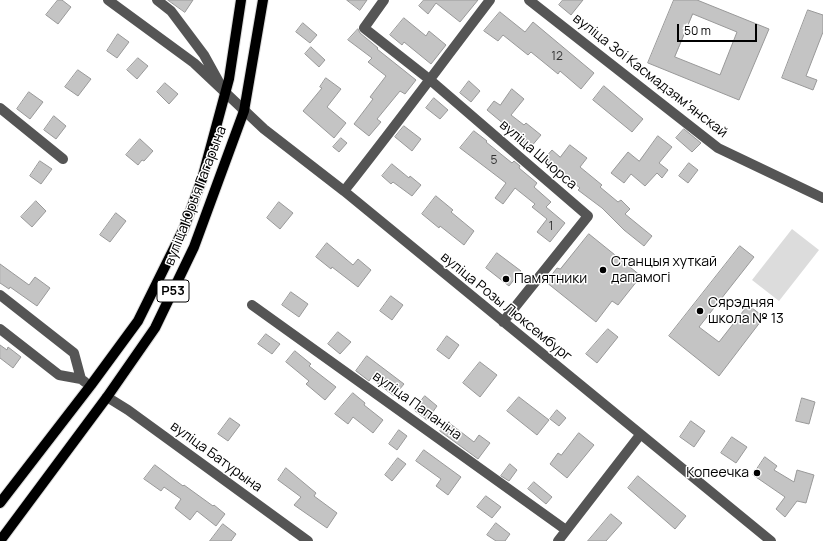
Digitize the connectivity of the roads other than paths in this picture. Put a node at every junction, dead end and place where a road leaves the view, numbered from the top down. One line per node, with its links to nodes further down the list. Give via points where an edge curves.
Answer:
1 (108, 0): 9 (street, via 194,63)
2 (157, 0): 9 (street, via 171,11 204,55)
3 (241, 0): 9 (main road, вуліца Юрыя Гагарына / Р53)
4 (263, 0): 11 (main road, вуліца Юрыя Гагарына / Р53)
5 (384, 0): 8 (street, вуліца Шчорса, via 364,28)
6 (490, 0): 8 (street)
7 (529, 0): 14 (street, вуліца Зоі Касмадзямʼянскай, via 718,148)
8 (429, 79): 13 (street); 17 (street, вуліца Шчорса, via 588,216)
9 (225, 92): 11 (street, вуліца Розы Люксембург); 20 (main road, вуліца Юрыя Гагарына / Р53, via 202,179 184,228 138,321)
10 (0, 108): 12 (street)
11 (244, 111): 13 (street, вуліца Розы Люксембург); 21 (main road, вуліца Юрыя Гагарына / Р53, via 194,247 155,328)
12 (63, 159)
13 (344, 191): 17 (street, вуліца Розы Люксембург)
14 (823, 198)
15 (0, 295): 19 (street, via 74,353)
16 (252, 305): 24 (street, вуліца Папаніна)
17 (503, 322): 22 (street, вуліца Розы Люксембург)
18 (0, 329): 19 (street, via 59,375)
19 (81, 379): 20 (street)
20 (91, 386): 23 (main road, вуліца Юрыя Гагарына / Р53)
21 (107, 397): 25 (main road, вуліца Юрыя Гагарына / Р53); 26 (street, вуліца Батурына)
22 (640, 435): 24 (street); 28 (street, вуліца Розы Люксембург)
23 (0, 503)
24 (566, 530): 27 (street)
25 (0, 540)
26 (308, 541)
27 (558, 541)
28 (771, 541)

